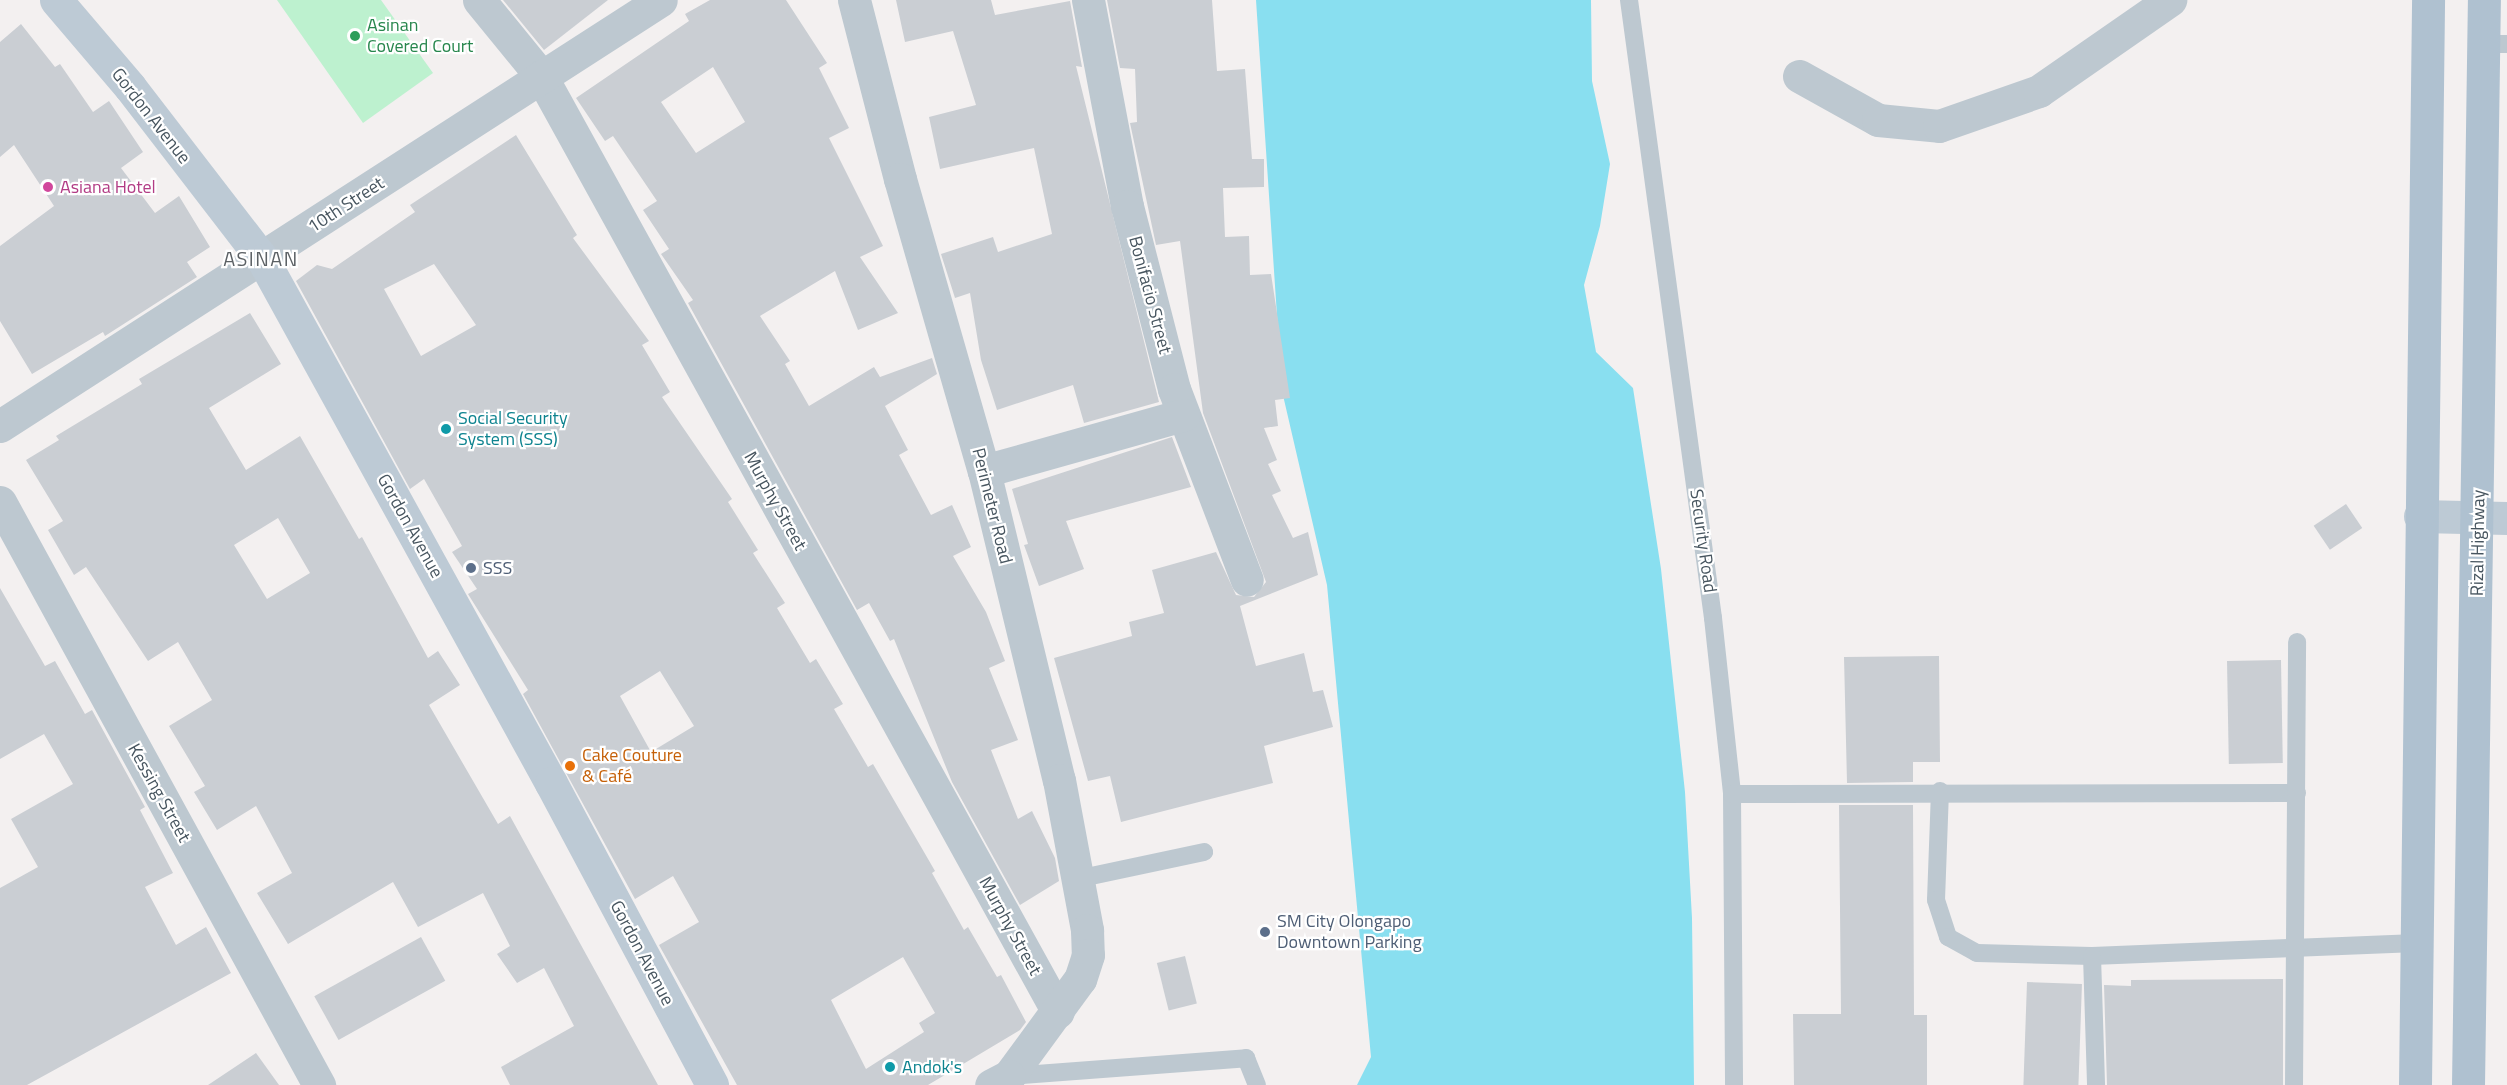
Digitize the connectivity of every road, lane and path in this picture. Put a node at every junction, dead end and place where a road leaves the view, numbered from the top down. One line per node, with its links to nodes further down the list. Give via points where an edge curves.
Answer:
1 (56, 0): 13 (main road, Gordon Avenue, via 130,87)
2 (479, 0): 11 (street, Murphy Street)
3 (661, 0): 11 (street, 10th Street)
4 (854, 0): 16 (street, Perimeter Road, via 900,179)
5 (1088, 0): 14 (street, Bonifacio Street, via 1127,206)
6 (1629, 0): 24 (lane, Security Road, via 1713,618)
7 (2170, 0): 12 (street, via 2039,91 1939,126 1878,120)
8 (2428, 0): 18 (main road)
9 (2484, 0): 10 (main road, Rizal Highway)
10 (2495, 44): 19 (main road, Rizal Highway)
11 (541, 76): 13 (street, 10th Street); 30 (street, Murphy Street)
12 (1799, 76)
13 (263, 260): 15 (street, 10th Street); 33 (main road, Gordon Avenue)
14 (1183, 415): 16 (street); 20 (street, Bonifacio Street)
15 (0, 426)
16 (984, 471): 26 (street, Perimeter Road, via 1059,780)
17 (0, 502): 32 (street, Kessing Street)
18 (2420, 516): 19 (main road); 27 (main road)
19 (2492, 517): 39 (main road, Rizal Highway)
20 (1247, 580)
21 (2297, 642): 23 (lane)
22 (1940, 791): 23 (lane); 24 (lane); 29 (lane, via 1936,900 1948,937 1977,953)
23 (2297, 793): 28 (lane)
24 (1732, 794): 35 (lane, Security Road)
25 (1204, 852): 26 (lane)
26 (1077, 879): 30 (street, Perimeter Road, via 1088,955 1080,979)
27 (2417, 943): 28 (lane); 38 (main road)
28 (2298, 947): 29 (lane); 37 (lane)
29 (2092, 957): 36 (lane)
30 (1058, 1012): 31 (street, Perimeter Road)
31 (1000, 1081): 34 (lane, via 1246,1058)
32 (319, 1085)
33 (712, 1085)
34 (1257, 1085)
35 (1734, 1085)
36 (2096, 1085)
37 (2294, 1085)
38 (2415, 1085)
39 (2468, 1085)

